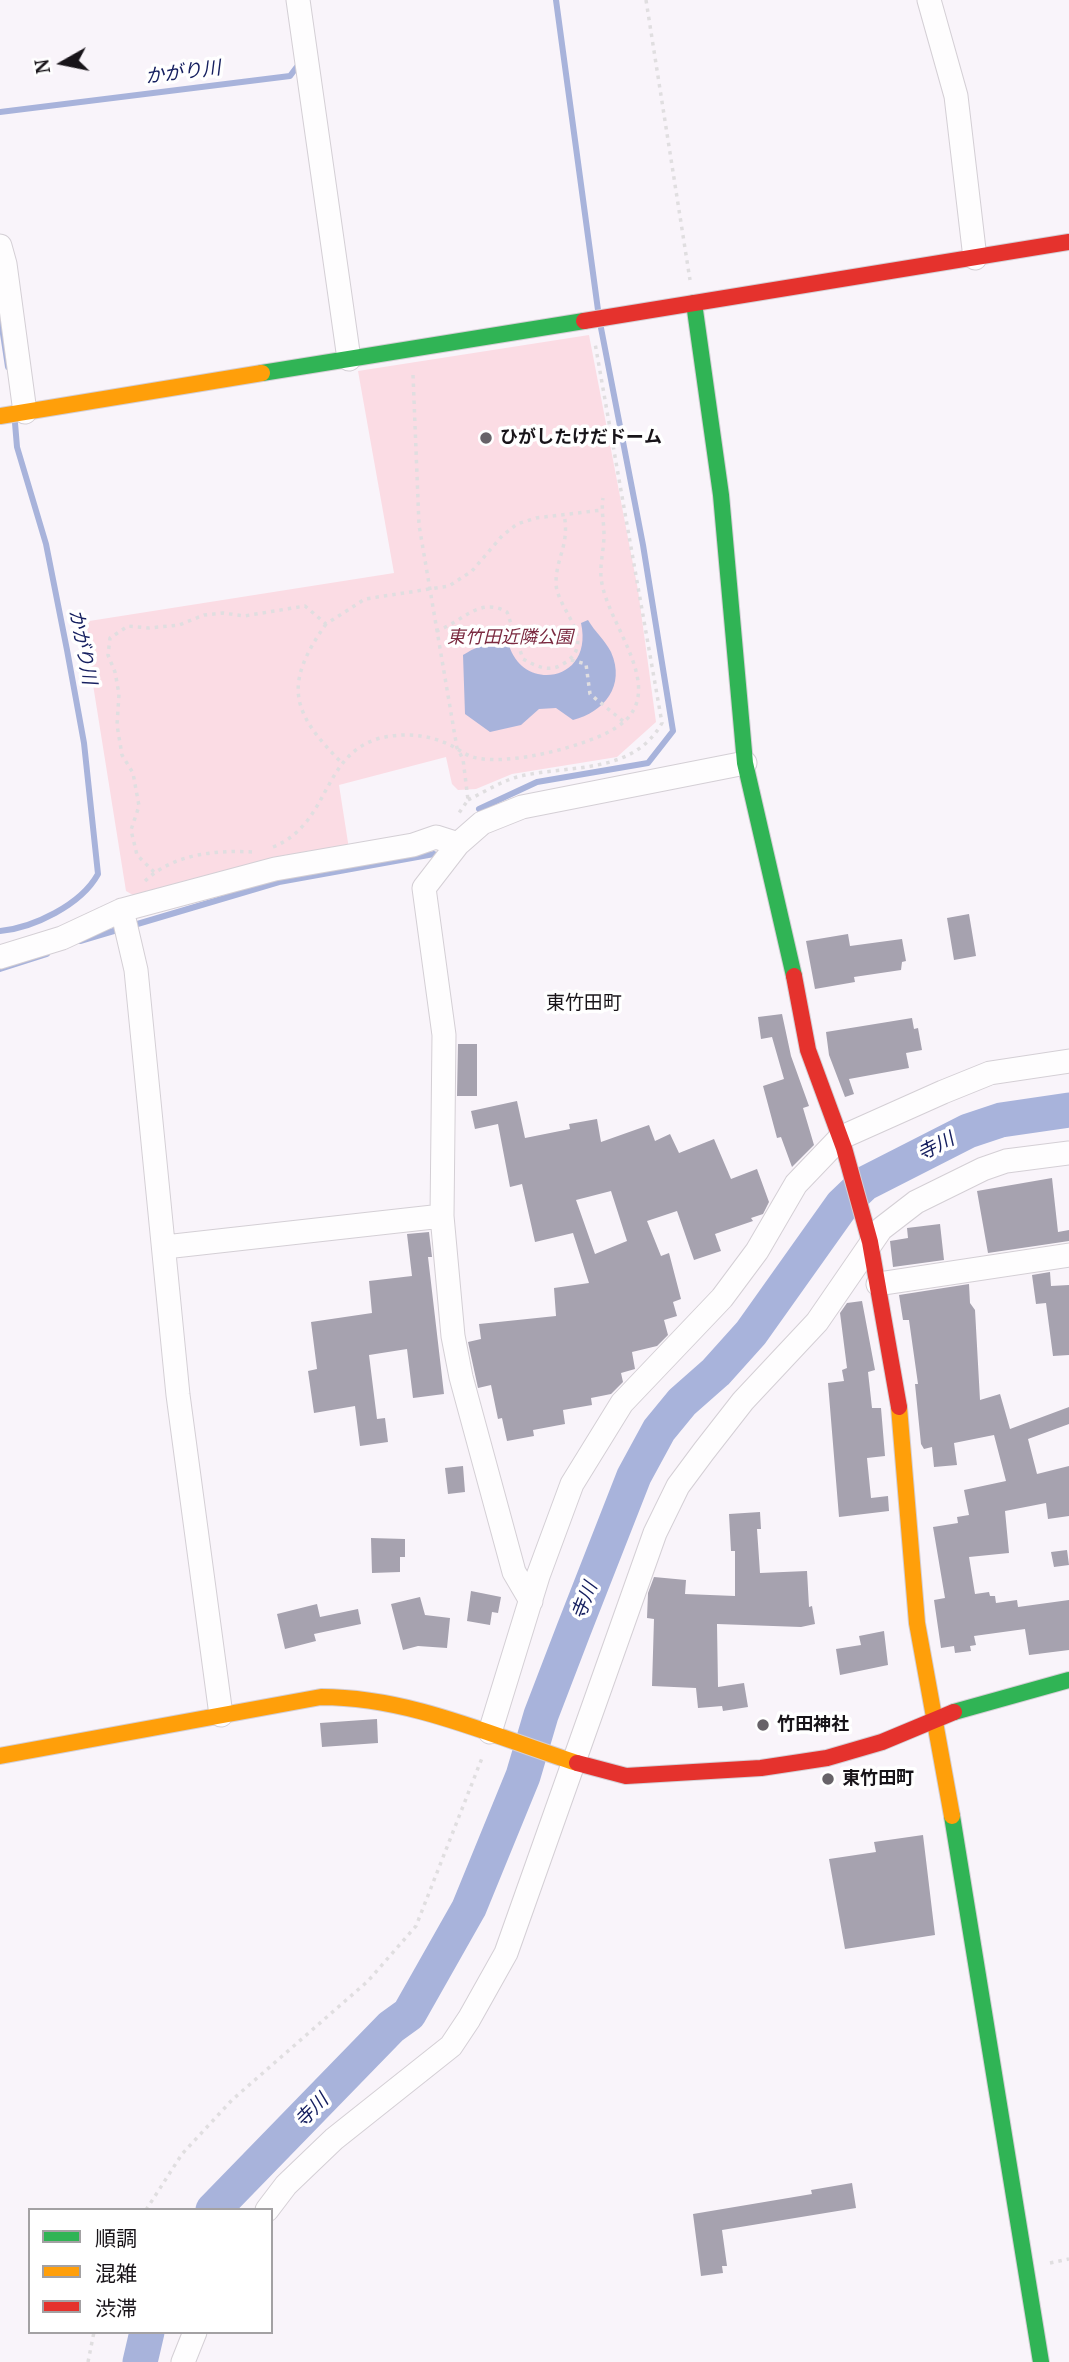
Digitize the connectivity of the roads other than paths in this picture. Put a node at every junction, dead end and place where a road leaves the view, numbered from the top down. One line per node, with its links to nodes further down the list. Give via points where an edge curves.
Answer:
1 (298, 0): 7 (street)
2 (929, 0): 5 (street, via 956,96)
3 (1069, 242): 5 (street)
4 (0, 246): 8 (street)
5 (975, 258): 6 (street)
6 (694, 303): 7 (street); 10 (street, via 721,495)
7 (349, 359): 8 (street)
8 (25, 412): 9 (street)
9 (0, 416)
10 (745, 763): 11 (street, via 522,807 482,823); 15 (street, via 808,1050)
11 (457, 844): 12 (street, via 436,837 275,869); 17 (street, via 424,888 444,1035)
12 (122, 910): 13 (street, via 62,938); 19 (street, via 136,970)
13 (0, 957)
14 (1069, 1061): 15 (street, via 990,1073)
15 (842, 1143): 18 (street); 22 (street, via 796,1184 757,1251 722,1298 622,1403 572,1484)
16 (1069, 1153): 18 (street, via 1006,1161 962,1178 916,1202)
17 (442, 1216): 19 (street); 22 (street, via 461,1377 514,1572)
18 (868, 1237): 21 (street); 28 (street, via 817,1322 743,1401 678,1486 655,1533)
19 (165, 1247): 24 (street, via 178,1395)
20 (1069, 1255): 21 (street)
21 (878, 1284): 25 (street, via 898,1391 917,1623)
22 (531, 1601): 26 (street)
23 (1069, 1680): 25 (street)
24 (221, 1716): 26 (street, via 321,1698 353,1697 396,1703); 27 (street)
25 (936, 1717): 28 (street, via 882,1742 801,1763 626,1776); 32 (street)
26 (494, 1733): 28 (street)
27 (0, 1756)
28 (573, 1761): 29 (street, via 506,1953 463,2028 443,2052 334,2139)
29 (269, 2208)
30 (194, 2334): 31 (street)
31 (183, 2362)
32 (1041, 2362)

